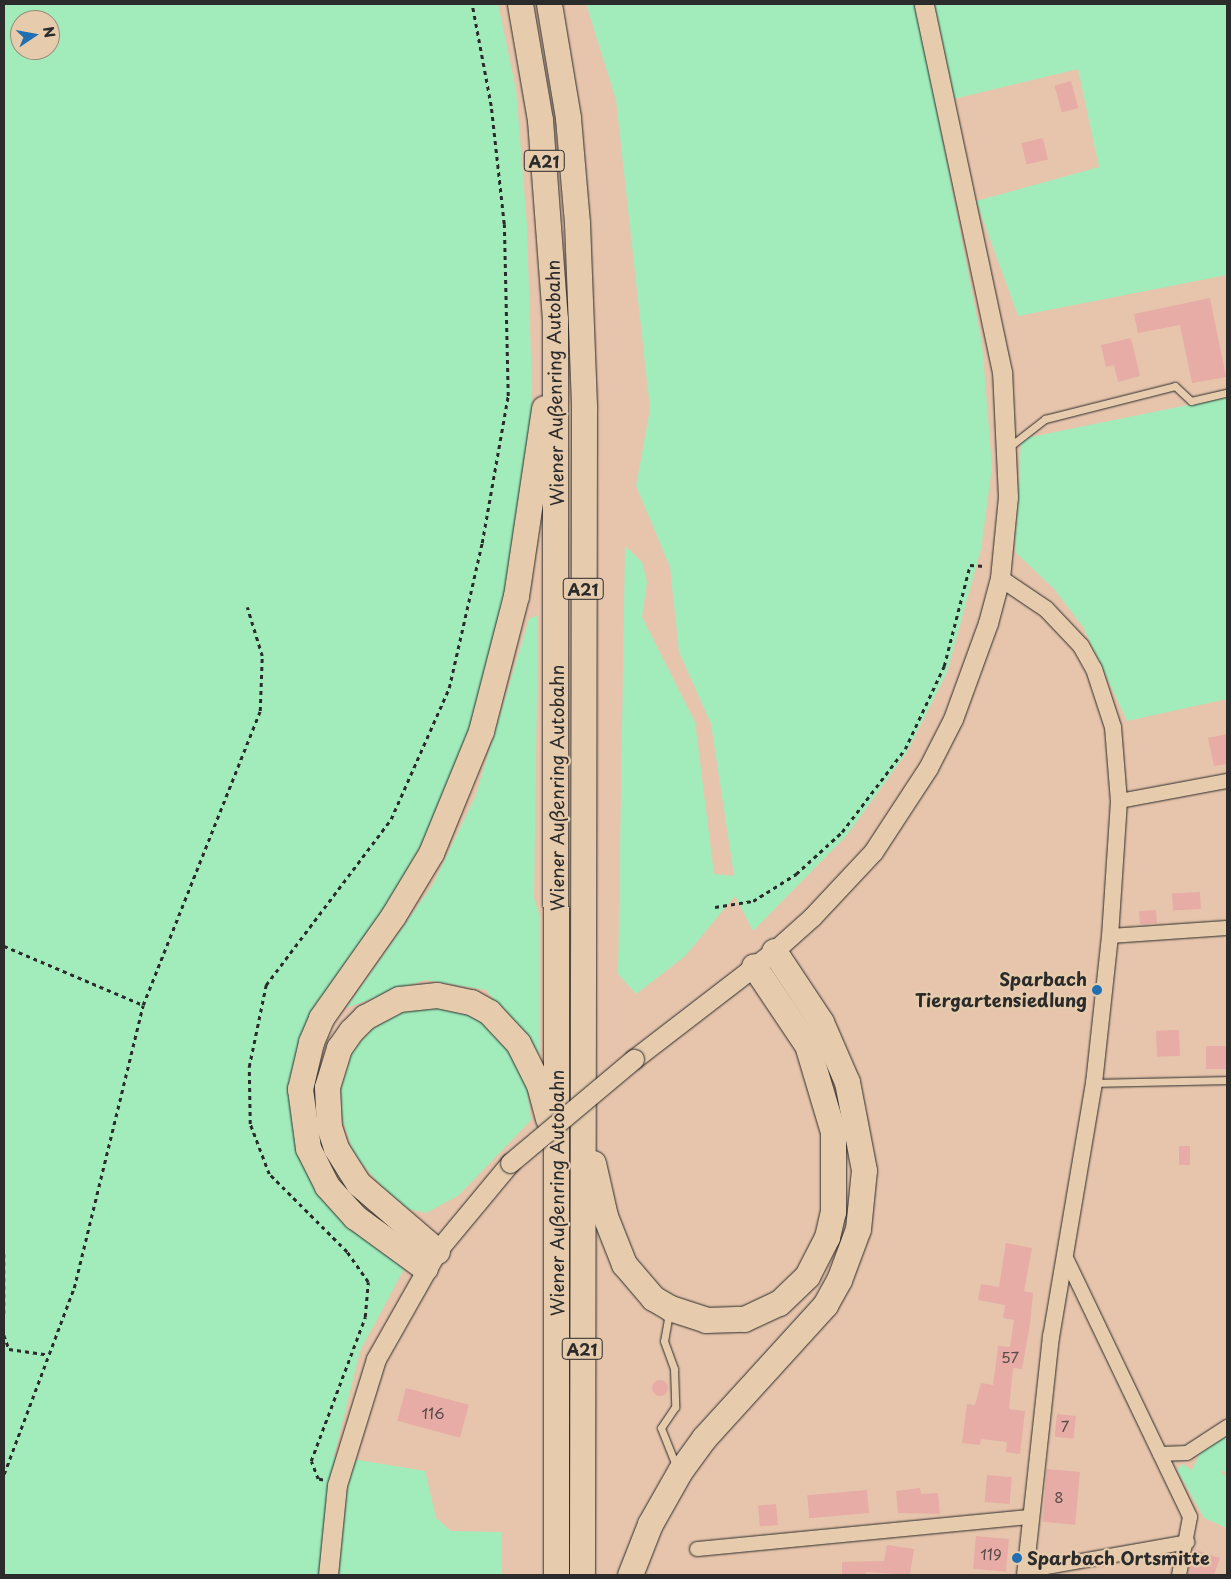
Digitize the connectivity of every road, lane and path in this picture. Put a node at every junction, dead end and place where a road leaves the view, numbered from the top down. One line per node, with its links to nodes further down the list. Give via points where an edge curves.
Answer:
1 (472, 4): 34 (path, via 491,106 504,224 508,377 508,396 482,543 450,688 391,819 266,984 250,1067 250,1124 268,1174 347,1252 368,1282 365,1317 311,1461 318,1478)
2 (520, 4): 5 (highway, Wiener Außenring Autobahn / A21, via 540,120)
3 (549, 4): 21 (highway, Wiener Außenring Autobahn / A21, via 568,118 582,331)
4 (924, 4): 7 (main road, via 994,321)
5 (555, 319): 22 (highway, Wiener Außenring Autobahn / A21); 25 (highway, via 523,561 481,731 431,853 393,916 321,1018 311,1042 300,1089 308,1148 327,1186 354,1217)
6 (1227, 393): 7 (lane, via 1191,401 1175,386 1045,419)
7 (1008, 447): 8 (main road, via 1008,496)
8 (1000, 578): 11 (street, via 1046,609 1081,646 1094,669 1113,727); 12 (path, via 986,566 970,565 944,666 905,749 842,832 796,874 752,901); 16 (main road, via 971,674 928,768 872,852 824,906)
9 (247, 608): 18 (path, via 262,656 260,711)
10 (1227, 781): 11 (street)
11 (1119, 801): 14 (street)
12 (715, 907)
13 (1227, 928): 14 (street)
14 (1110, 936): 20 (street)
15 (4, 946): 18 (path)
16 (774, 951): 17 (main road); 32 (highway, via 821,1022 847,1082 864,1170 858,1229 839,1280 825,1305 704,1438)
17 (754, 966): 25 (main road, bridge, via 634,1058 510,1163); 26 (highway, via 807,1045 827,1105 835,1185 829,1228 807,1276 793,1292 762,1313 744,1318 706,1320)
18 (143, 1005): 29 (path, via 74,1288)
19 (1227, 1080): 20 (lane)
20 (1094, 1083): 24 (street)
21 (584, 1122): 26 (highway, via 614,1243 637,1282); 41 (highway, Wiener Außenring Autobahn / A21)
22 (556, 1147): 25 (highway, via 529,1062 518,1043 489,1012 454,996 437,995 399,999 365,1018 339,1048 331,1067 326,1096 329,1127 344,1165); 40 (highway, Wiener Außenring Autobahn / A21)
23 (4, 1254): 27 (path)
24 (1066, 1258): 31 (street, via 1101,1338); 35 (street, via 1051,1336)
25 (431, 1259): 34 (main road, via 376,1359)
26 (670, 1308): 32 (lane, via 664,1341 674,1369 675,1407 661,1428 671,1460)
27 (4, 1315)
28 (4, 1335): 29 (path, via 9,1349)
29 (46, 1354): 33 (path)
30 (1227, 1427): 31 (street, via 1186,1453)
31 (1160, 1454): 36 (street, via 1190,1517)
32 (680, 1471): 42 (highway, via 650,1524)
33 (4, 1474)
34 (337, 1485): 39 (main road)
35 (1029, 1517): 37 (street); 38 (street)
36 (1187, 1542): 38 (street); 43 (street)
37 (697, 1549)
38 (1025, 1573)
39 (328, 1575)
40 (556, 1575)
41 (582, 1575)
42 (630, 1575)
43 (1179, 1575)

